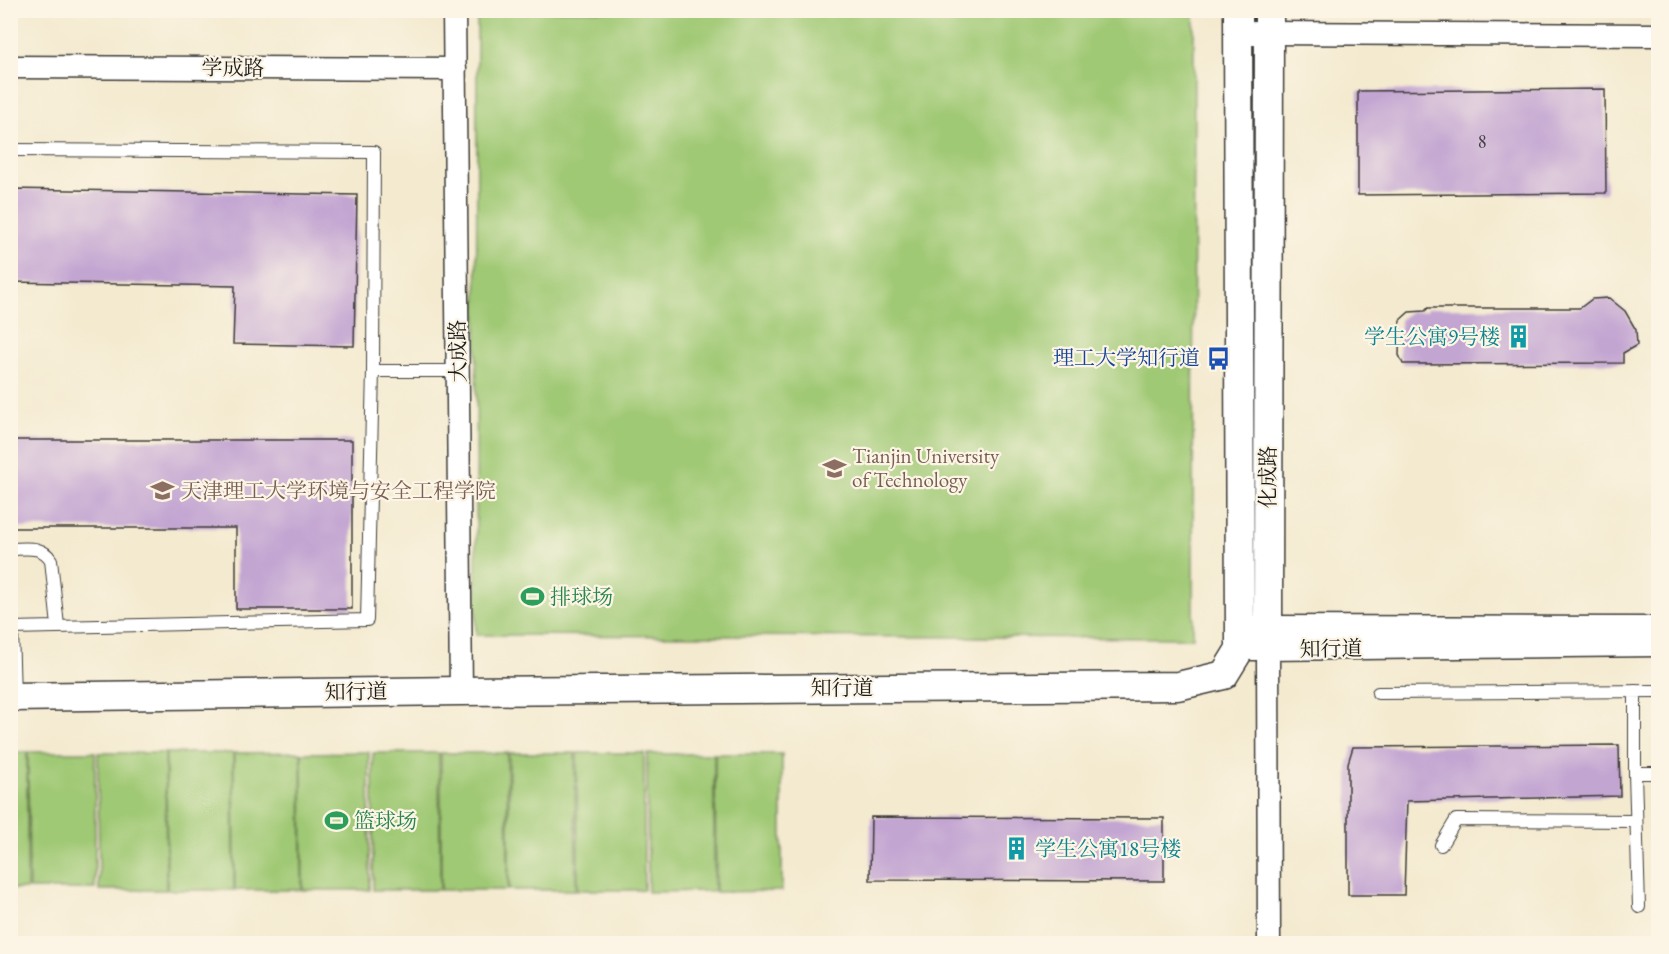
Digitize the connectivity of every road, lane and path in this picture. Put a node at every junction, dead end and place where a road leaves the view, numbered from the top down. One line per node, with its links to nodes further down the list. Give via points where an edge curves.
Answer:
1 (454, 10): 6 (street, 大成路)
2 (1238, 22): 3 (street); 16 (street, 化成路, via 1239,597)
3 (1269, 22): 4 (street); 11 (street, 化成路)
4 (1659, 35)
5 (10, 67): 6 (street, 学成路)
6 (455, 69): 8 (street, 大成路)
7 (10, 150): 9 (lane, via 374,152)
8 (459, 370): 9 (lane); 18 (street, 大成路)
9 (373, 371): 12 (lane, via 367,620)
10 (10, 549): 12 (lane, via 39,549 51,560)
11 (1268, 586): 14 (street, via 1279,610); 16 (street, 化成路)
12 (58, 626): 13 (lane)
13 (11, 628): 22 (lane)
14 (1305, 628): 15 (street, 知行道); 16 (street, 知行道)
15 (1659, 628)
16 (1262, 638): 17 (street, 知行道); 18 (street, 知行道, via 1224,675 1178,686); 28 (street, 化成路)
17 (1659, 645)
18 (461, 691): 22 (street, 知行道)
19 (1635, 691): 20 (lane); 21 (lane); 23 (lane)
20 (1659, 691)
21 (1378, 693)
22 (12, 697)
23 (1635, 773): 24 (lane); 25 (lane)
24 (1659, 773)
25 (1635, 821): 26 (lane, via 1456,820); 27 (lane)
26 (1441, 845)
27 (1639, 907)
28 (1269, 944)

